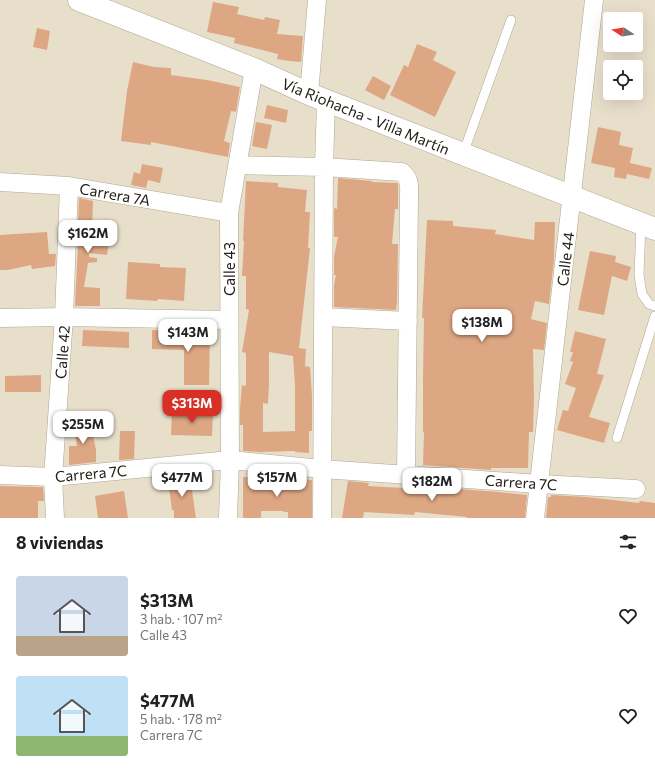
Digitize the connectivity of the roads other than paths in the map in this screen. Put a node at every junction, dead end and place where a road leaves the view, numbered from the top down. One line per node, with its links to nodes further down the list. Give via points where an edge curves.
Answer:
1 (79, 0): 5 (main road, Vía Riohacha - Villa Martín)
2 (317, 0): 6 (street)
3 (594, 0): 12 (street, Calle 44)
4 (511, 20): 7 (lane)
5 (254, 70): 6 (main road, Vía Riohacha - Villa Martín); 8 (street, Calle 43)
6 (317, 98): 7 (main road, Vía Riohacha - Villa Martín); 9 (street)
7 (463, 154): 12 (main road, Vía Riohacha - Villa Martín)
8 (237, 165): 9 (street); 13 (street, Calle 43)
9 (324, 167): 18 (street); 21 (street, via 402,172 407,176)
10 (0, 182): 11 (street, Carrera 7A)
11 (69, 186): 13 (street, Carrera 7A); 17 (street, Calle 42)
12 (572, 197): 14 (main road, Vía Riohacha - Villa Martín); 28 (street, Calle 44)
13 (229, 213): 20 (street, Calle 43)
14 (648, 227): 15 (lane, via 639,275 642,294 649,304)
15 (655, 306)
16 (655, 316): 22 (lane)
17 (64, 317): 19 (street); 20 (street); 27 (street, Calle 42)
18 (323, 317): 21 (street); 24 (street)
19 (0, 318)
20 (229, 320): 23 (street, Calle 43)
21 (408, 321): 26 (street)
22 (617, 438)
23 (230, 460): 24 (street, Carrera 7C); 27 (street, Carrera 7C); 31 (street, Calle 43)
24 (322, 469): 26 (street, Carrera 7C); 32 (street)
25 (0, 475): 27 (street, Carrera 7C)
26 (406, 475): 28 (street, Carrera 7C)
27 (53, 477): 30 (street, Calle 42)
28 (539, 484): 29 (street, Carrera 7C); 33 (street, Calle 44)
29 (636, 489)
30 (55, 518)
31 (228, 518)
32 (322, 518)
33 (535, 518)

